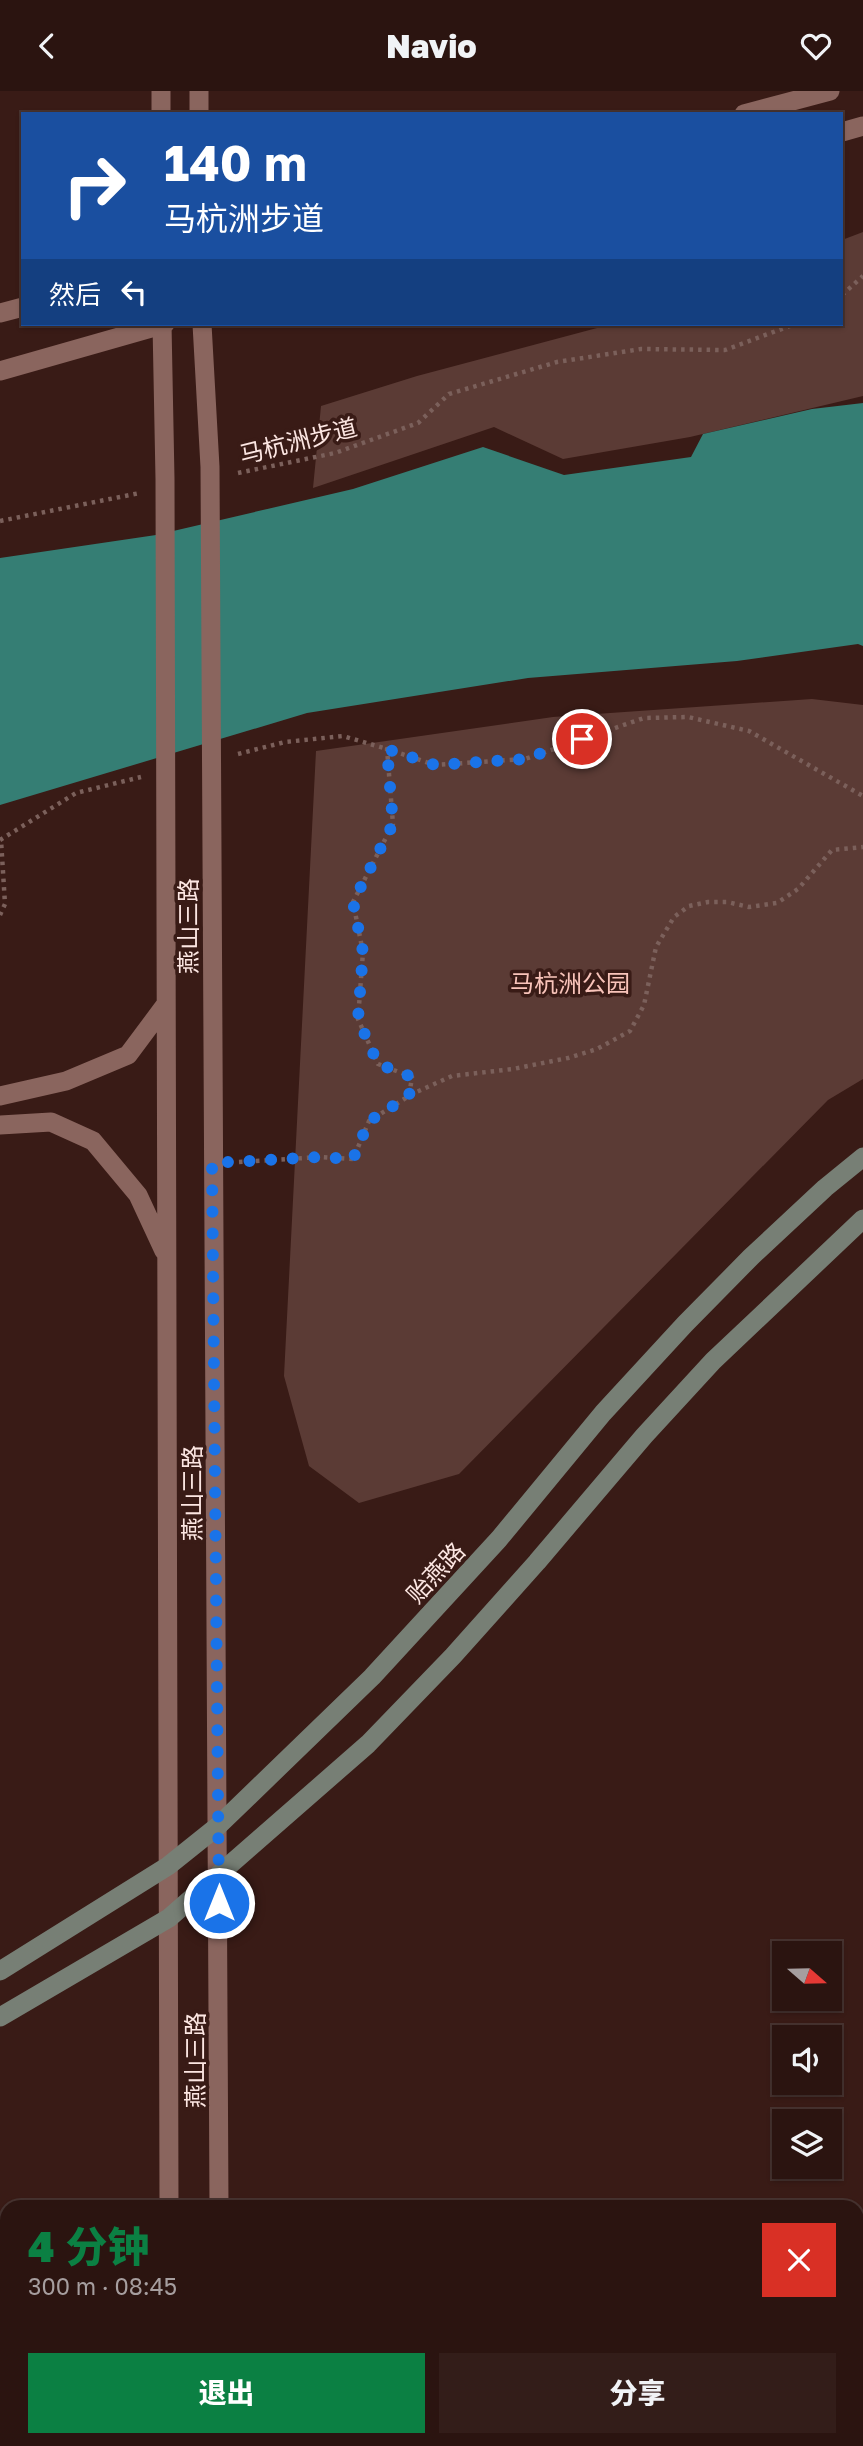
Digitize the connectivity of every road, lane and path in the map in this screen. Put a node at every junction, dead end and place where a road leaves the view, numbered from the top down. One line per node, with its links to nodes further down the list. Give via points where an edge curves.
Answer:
1 (161, 91): 4 (street)
2 (199, 91): 5 (street)
3 (830, 91): 6 (street)
4 (161, 112)
5 (199, 112)
6 (751, 112)
7 (863, 126): 8 (street)
8 (843, 132)
9 (863, 276): 10 (path)
10 (843, 294)
11 (21, 308): 12 (street)
12 (0, 313)
13 (156, 326): 17 (street)
14 (163, 326): 25 (street, 燕山三路)
15 (202, 326): 18 (street)
16 (788, 326): 18 (path, 马杭洲步道, via 724,349 641,349 557,362 449,394 418,422 335,453)
17 (0, 371)
18 (218, 471): 30 (street, 燕山三路)
19 (145, 492): 20 (path)
20 (0, 521)
21 (863, 796): 27 (path, via 749,731 688,717 644,718 525,759 435,765 387,749 393,824 353,902 363,952 358,1019 378,1064 412,1077)
22 (1, 841): 24 (path, via 5,904)
23 (863, 847): 27 (path, via 832,850 798,889 777,902 749,907 708,902 689,906 674,917 656,947 644,1005 630,1031 568,1058 452,1076)
24 (0, 915)
25 (166, 1004): 26 (street, via 128,1055 66,1081); 32 (street, 燕山三路)
26 (0, 1096)
27 (409, 1096): 30 (path, via 369,1121 353,1159)
28 (0, 1125): 32 (street, via 51,1122 93,1141 138,1195)
29 (863, 1157): 33 (main road, 贻燕路, via 751,1257 685,1324 372,1677)
30 (212, 1163): 33 (street, 燕山三路)
31 (863, 1219): 35 (main road, via 713,1361 369,1744)
32 (167, 1258): 34 (street, 燕山三路)
33 (218, 1826): 34 (main road, 贻燕路); 35 (street, 燕山三路)
34 (168, 1866): 36 (street, 燕山三路); 37 (main road, 贻燕路)
35 (218, 1875): 36 (main road); 40 (street, 燕山三路)
36 (169, 1918): 38 (main road); 39 (street, 燕山三路)
37 (0, 1971)
38 (0, 2017)
39 (169, 2200)
40 (219, 2200)

